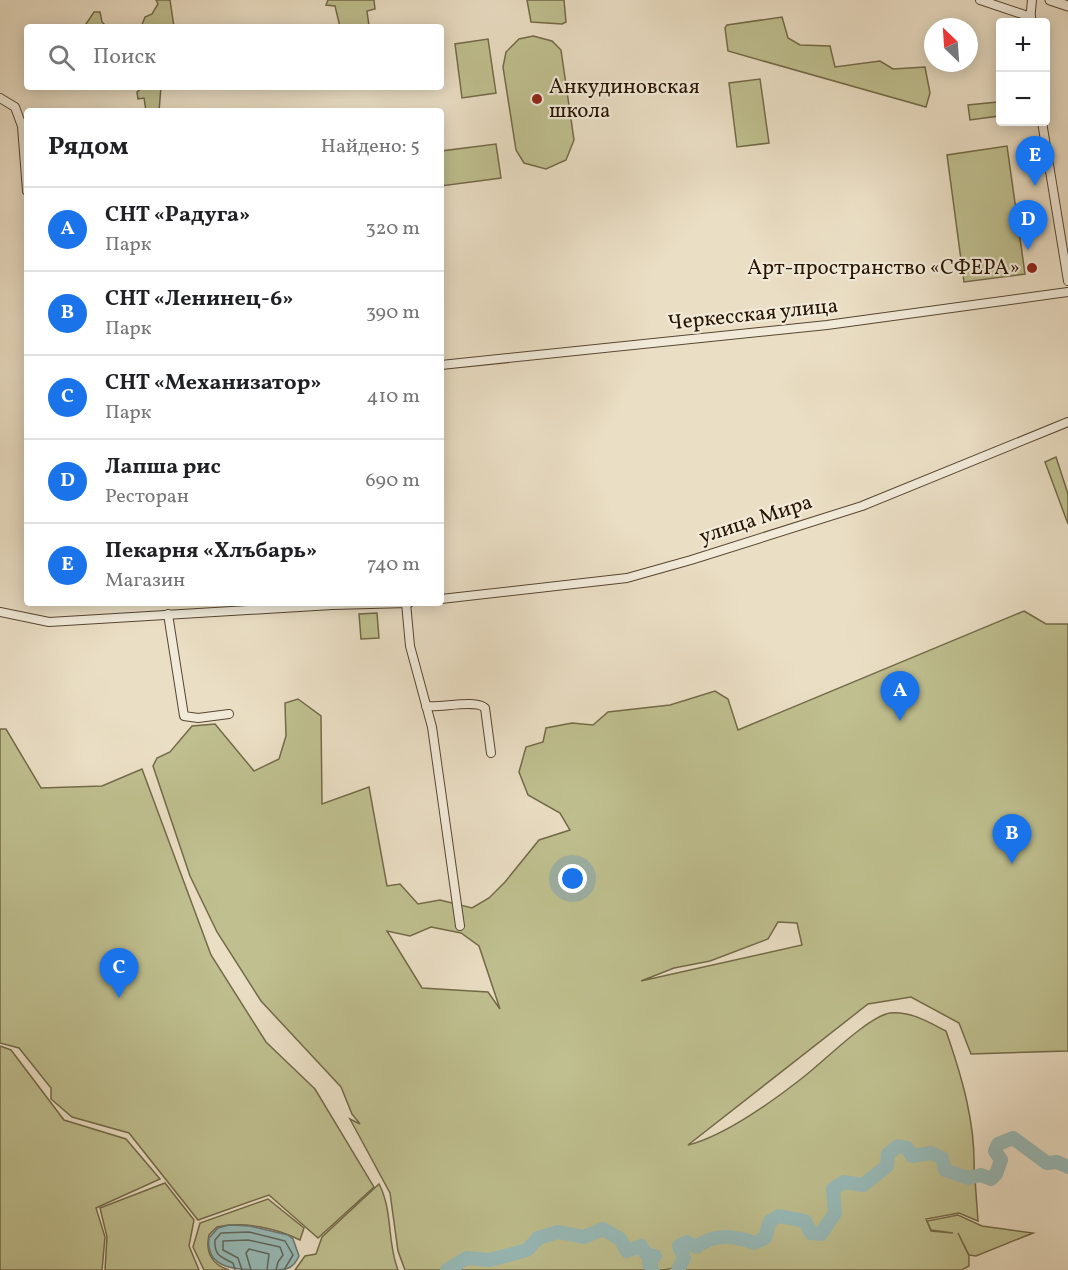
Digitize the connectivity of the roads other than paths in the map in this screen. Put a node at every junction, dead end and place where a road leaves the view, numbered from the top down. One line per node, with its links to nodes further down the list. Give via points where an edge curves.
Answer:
1 (980, 0): 5 (street)
2 (1032, 0): 6 (street)
3 (1050, 0): 4 (street)
4 (1068, 6)
5 (1025, 18)
6 (1030, 18)
7 (0, 98): 9 (street, via 15,106 22,126)
8 (1043, 126): 10 (street)
9 (24, 152)
10 (1068, 281)
11 (1068, 292): 12 (street, Черкесская улица, via 827,325)
12 (444, 365)
13 (1068, 422): 14 (street, улица Мира, via 862,506 691,560 627,578)
14 (444, 599)
15 (342, 606): 18 (street)
16 (407, 606): 19 (street, via 410,646)
17 (0, 612): 18 (street, via 49,622)
18 (168, 614): 20 (street, via 184,716)
19 (426, 706): 21 (street, via 482,705); 22 (street)
20 (229, 714)
21 (491, 753)
22 (459, 926)

